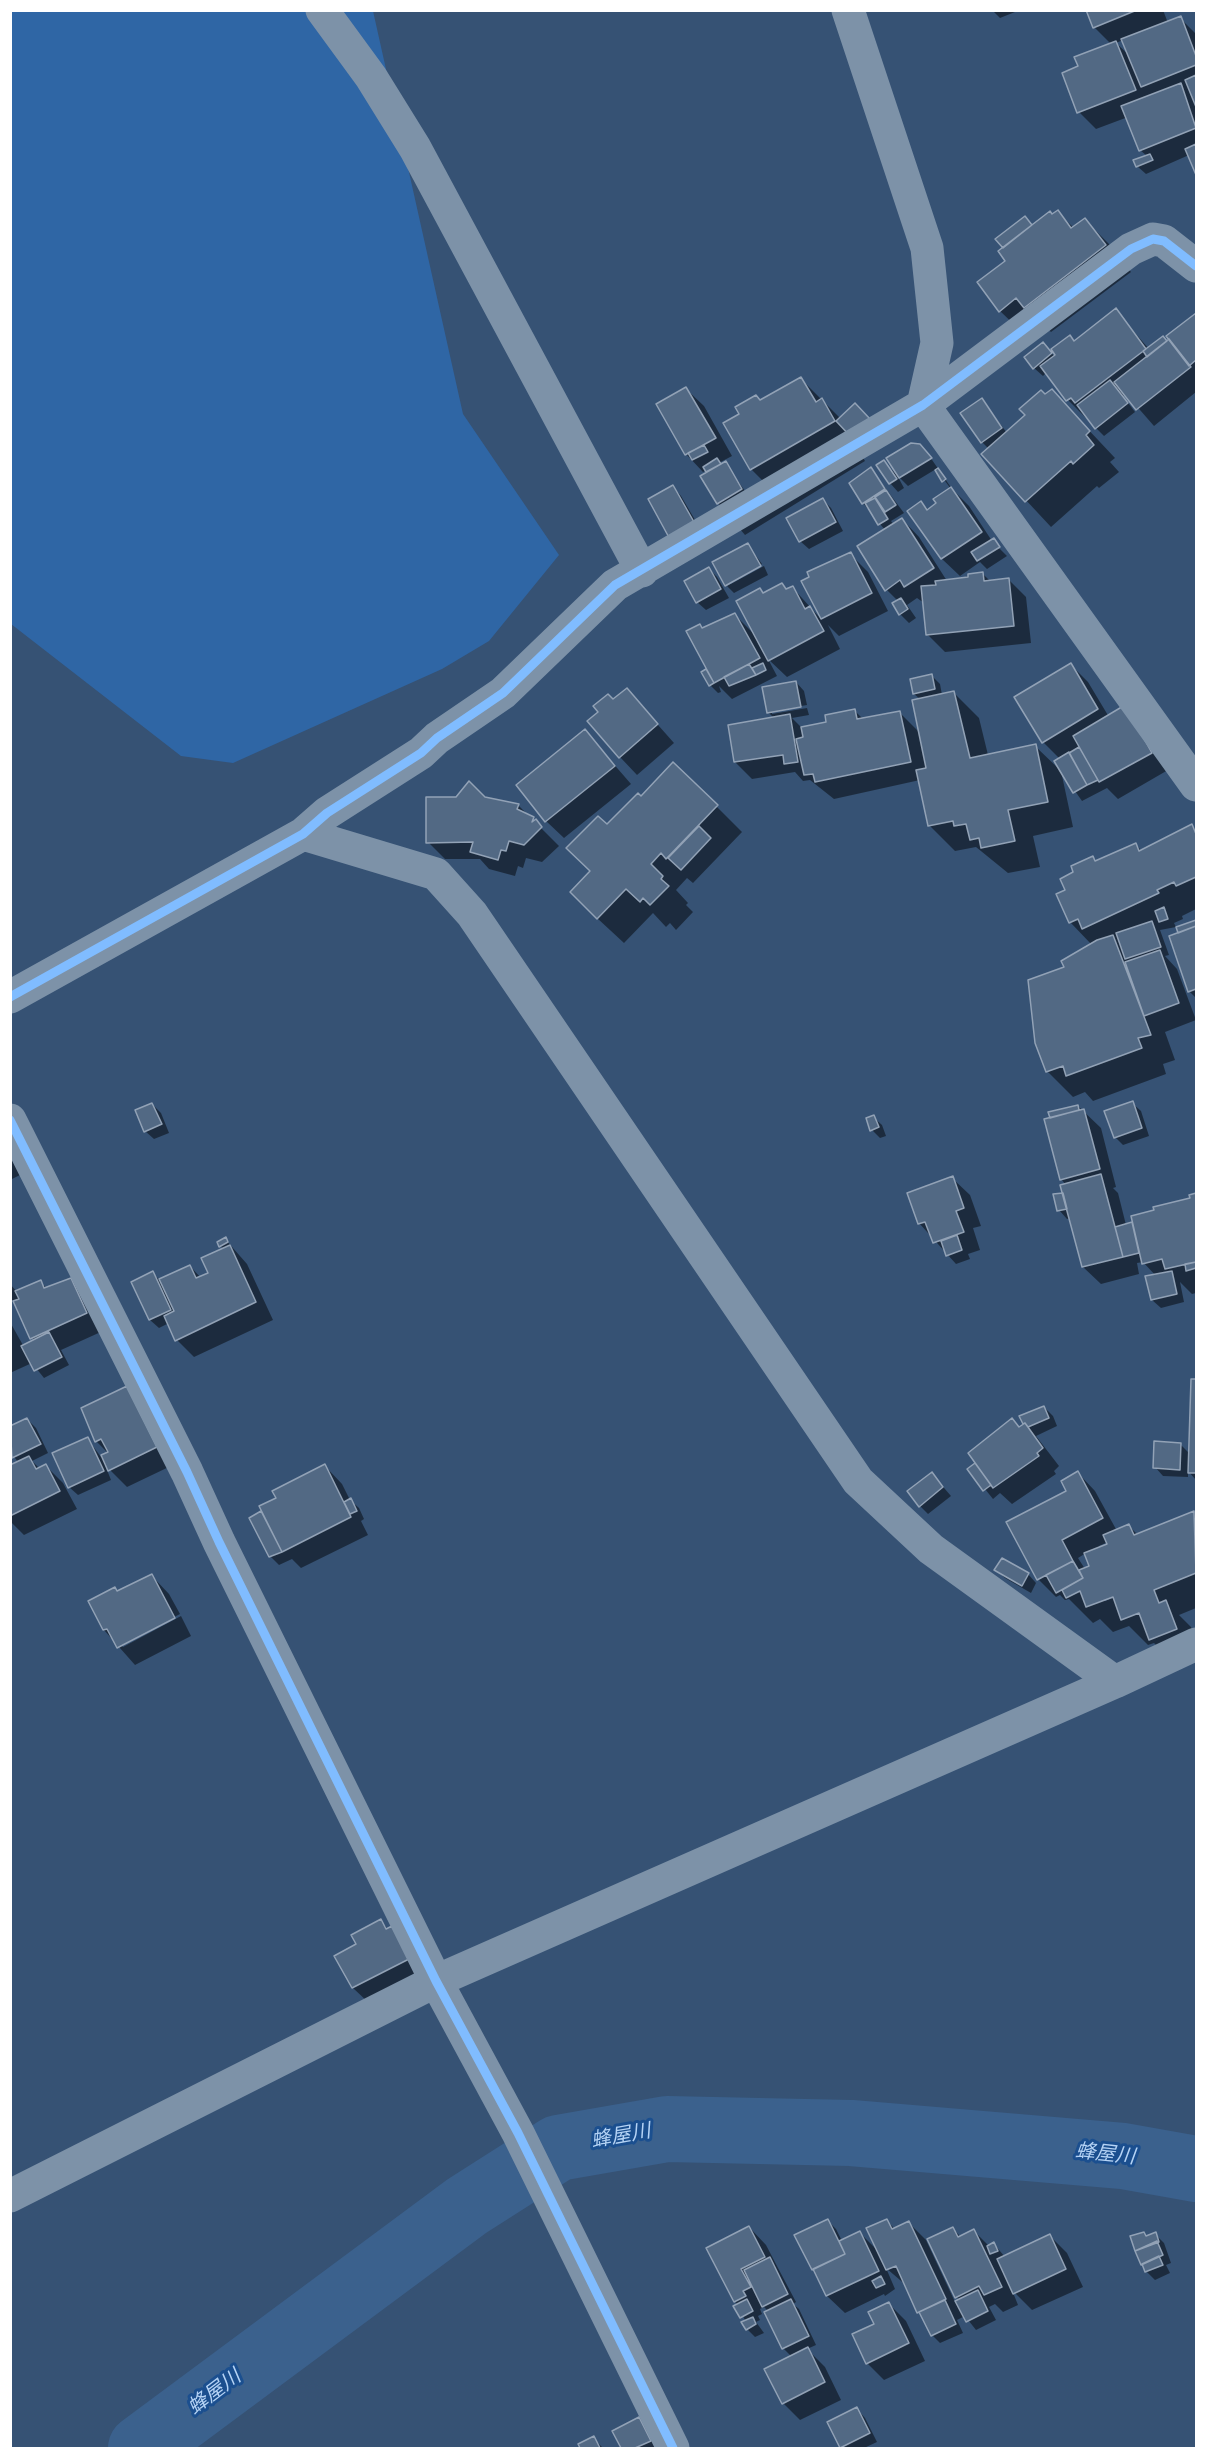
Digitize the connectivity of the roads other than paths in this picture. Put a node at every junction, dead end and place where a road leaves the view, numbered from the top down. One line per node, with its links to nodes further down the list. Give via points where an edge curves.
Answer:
1 (322, 10): 5 (street, via 371,77 415,148)
2 (848, 10): 4 (street, via 927,248 937,343)
3 (1197, 266): 4 (street, via 1164,241 1153,239 1131,249)
4 (923, 405): 5 (street); 6 (street)
5 (642, 571): 7 (street, via 615,585 502,693 421,753 327,813)
6 (1197, 785)
7 (303, 834): 8 (street); 11 (street, via 436,874 472,914 858,1481 931,1549)
8 (10, 997)
9 (10, 1120): 12 (street)
10 (1197, 1644): 11 (street)
11 (1115, 1682): 12 (street)
12 (436, 1981): 13 (street); 14 (street, via 518,2133)
13 (10, 2196)
14 (673, 2448)

